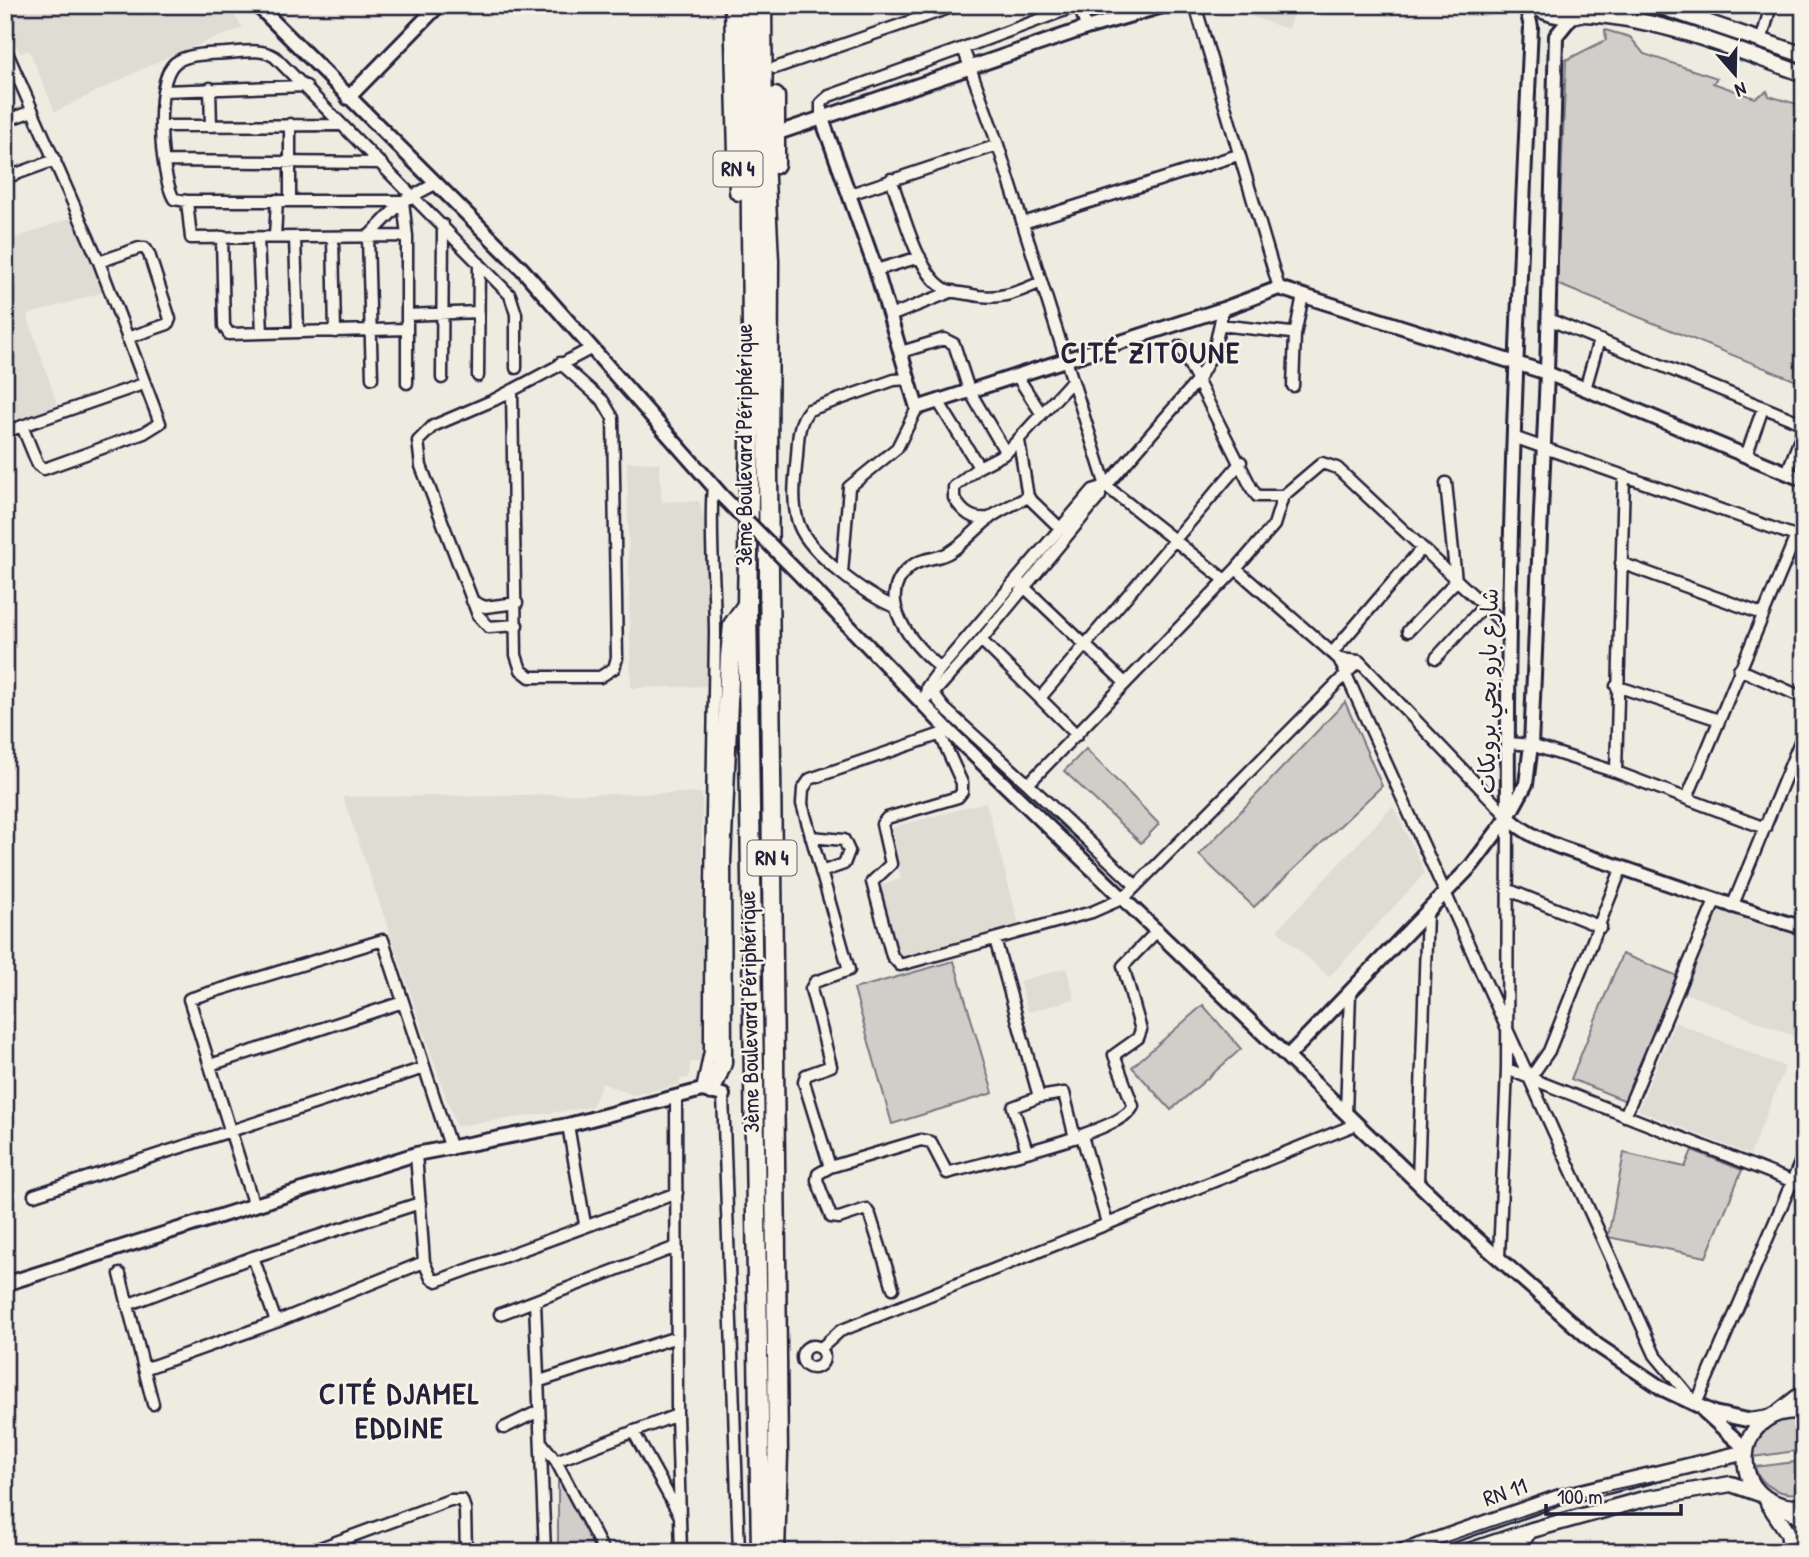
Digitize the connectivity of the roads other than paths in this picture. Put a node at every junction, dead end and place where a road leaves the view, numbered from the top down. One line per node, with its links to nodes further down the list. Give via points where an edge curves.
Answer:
1 (257, 5): 28 (main road)
2 (439, 5): 28 (main road)
3 (734, 5): 78 (highway, 3ème Boulevard Périphérique / RN 4, via 740,239)
4 (749, 5): 17 (highway)
5 (762, 5): 17 (highway)
6 (773, 5): 23 (highway, 3ème Boulevard Périphérique / RN 4)
7 (958, 5): 23 (street)
8 (1166, 5): 16 (main road)
9 (1195, 5): 38 (street)
10 (1527, 5): 90 (main road, شارع بارو يحي برويكات, via 1531,27)
11 (1532, 5): 15 (main road, via 1558,16)
12 (1656, 5): 18 (main road)
13 (1771, 5): 18 (street)
14 (1079, 6): 16 (street); 20 (street)
15 (1582, 11): 24 (main road, via 1661,26); 74 (main road, شارع بارو يحي برويكات, via 1556,36)
16 (1086, 29): 22 (main road)
17 (757, 38): 61 (highway, 3ème Boulevard Périphérique / RN 4); 78 (highway, 3ème Boulevard Périphérique / RN 4)
18 (1761, 42): 21 (main road)
19 (5, 48): 29 (street)
20 (963, 48): 22 (street); 30 (street, via 830,96 821,103)
21 (1804, 55)
22 (970, 67): 30 (main road); 37 (street)
23 (775, 68): 36 (highway, 3ème Boulevard Périphérique / RN 4)
24 (1804, 74)
25 (306, 86): 26 (street); 27 (street, via 270,53 250,51 182,59 170,69); 33 (street)
26 (210, 88): 27 (street); 35 (street)
27 (163, 91): 34 (street)
28 (348, 98): 45 (main road)
29 (32, 111): 31 (street); 39 (street)
30 (821, 116): 36 (main road); 46 (main road)
31 (5, 121)
32 (290, 124): 33 (street); 35 (street); 41 (street)
33 (340, 125): 42 (street)
34 (162, 126): 35 (street); 40 (street)
35 (211, 126)
36 (775, 134): 61 (highway, 3ème Boulevard Périphérique / RN 4, via 775,213)
37 (998, 145): 44 (street); 51 (street)
38 (1238, 155): 51 (street); 66 (street)
39 (55, 160): 43 (street); 62 (street)
40 (165, 161): 41 (street); 48 (street, via 172,196)
41 (289, 162): 42 (street); 50 (street)
42 (381, 163): 47 (street)
43 (5, 178)
44 (891, 179): 46 (street); 60 (street)
45 (437, 183): 47 (street); 86 (main road)
46 (850, 194): 64 (main road)
47 (407, 198): 50 (street); 52 (street); 53 (street); 56 (street)
48 (187, 201): 49 (street); 54 (street, via 190,237)
49 (277, 201): 50 (street); 55 (street)
50 (290, 201)
51 (1023, 223): 65 (street)
52 (443, 225): 63 (street); 71 (street)
53 (407, 236): 56 (street); 72 (street)
54 (222, 237): 57 (street); 79 (street, via 225,328 229,334)
55 (275, 237): 57 (street); 58 (street)
56 (368, 237): 59 (street); 77 (street)
57 (258, 238): 79 (street)
58 (295, 238): 59 (street); 80 (street)
59 (333, 238): 81 (street)
60 (919, 257): 64 (street); 67 (street, via 942,287)
61 (769, 261): 243 (highway, 3ème Boulevard Périphérique / RN 4)
62 (99, 262): 83 (street); 83 (street, via 138,248 149,254 170,319 168,324)
63 (479, 263): 70 (street); 91 (street, via 514,303)
64 (876, 270): 73 (main road)
65 (1041, 282): 67 (street, via 1011,296 982,298); 88 (street)
66 (1279, 288): 68 (main road); 69 (main road)
67 (953, 291): 73 (street)
68 (1303, 295): 90 (main road); 102 (street, via 1295,335)
69 (1223, 309): 75 (street); 88 (main road)
70 (477, 312): 71 (street); 93 (street)
71 (442, 313): 72 (street); 96 (street)
72 (407, 315): 76 (street)
73 (890, 316): 87 (main road)
74 (1548, 319): 84 (street); 92 (main road, شارع بارو يحي برويكات)
75 (1220, 325): 82 (street); 98 (street, via 1214,351)
76 (407, 329): 77 (street); 100 (street)
77 (370, 331): 81 (street); 95 (street)
78 (752, 331): 141 (highway, 3ème Boulevard Périphérique / RN 4)
79 (262, 332): 80 (street)
80 (298, 332): 81 (street)
81 (335, 332)
82 (1291, 333)
83 (127, 338): 101 (street)
84 (1599, 340): 103 (street); 108 (street)
85 (1180, 346): 98 (street)
86 (592, 348): 89 (street); 124 (main road)
87 (901, 352): 97 (main road); 104 (street, via 950,340)
88 (1065, 360): 94 (main road); 99 (street)
89 (560, 363): 105 (street); 145 (street, via 609,408 613,418 614,668 600,677 530,677 521,670 516,655)
90 (1516, 363): 92 (main road); 113 (main road, شارع بارو يحي برويكات)
91 (516, 368)
92 (1547, 373): 103 (main road); 115 (main road, شارع بارو يحي برويكات)
93 (478, 376)
94 (1017, 376): 104 (main road); 109 (street)
95 (372, 378)
96 (442, 378)
97 (909, 379): 107 (main road); 135 (street, via 808,410 803,416 794,488 797,516 805,536)
98 (1198, 380): 118 (street); 125 (street)
99 (1071, 382): 109 (street); 125 (street)
100 (407, 383)
101 (143, 384): 110 (street); 110 (street, via 159,426 48,468 38,465)
102 (1293, 386)
103 (1585, 389): 117 (main road)
104 (969, 390): 106 (main road); 116 (street)
105 (512, 391): 139 (street, via 433,426 418,441 421,466); 140 (street)
106 (938, 401): 107 (main road); 119 (street)
107 (917, 408): 135 (street, via 897,448 849,487)
108 (1763, 408): 111 (street); 117 (street)
109 (1041, 413): 114 (street)
110 (22, 426): 112 (street)
111 (1804, 426): 120 (street)
112 (5, 432)
113 (1516, 438): 115 (street); 146 (main road, شارع بارو يحي برويكات)
114 (1019, 441): 116 (street); 127 (street)
115 (1542, 446): 121 (street); 166 (main road, شارع بارو يحي برويكات)
116 (1006, 453): 119 (street)
117 (1746, 456): 120 (main road)
118 (1241, 462): 126 (street, via 1258,496); 131 (street)
119 (979, 467): 128 (street, via 952,492 967,514 976,520)
120 (1787, 473): 122 (main road)
121 (1623, 476): 130 (street); 133 (street)
122 (1804, 480)
123 (1446, 483): 137 (street)
124 (713, 485): 158 (main road, bridge); 194 (street)
125 (1103, 488): 129 (street, via 1093,491); 131 (street); 138 (street)
126 (1283, 496): 132 (street, via 1315,467 1329,463); 134 (street, via 1274,525)
127 (1028, 497): 128 (street); 129 (street)
128 (990, 518): 142 (street, via 948,554 911,565 895,588)
129 (1061, 529): 138 (street)
130 (1800, 538): 144 (street)
131 (1173, 539): 136 (street); 149 (street)
132 (1422, 548): 137 (street); 150 (street)
133 (1621, 563): 144 (street); 157 (street)
134 (1236, 569): 136 (street); 150 (street)
135 (842, 573): 142 (street, via 863,592)
136 (1225, 580): 156 (street)
137 (1456, 581): 143 (street); 147 (street)
138 (1021, 585): 148 (street); 149 (street); 153 (street)
139 (471, 601): 140 (street, via 485,607); 145 (street, via 489,627)
140 (517, 603): 145 (street)
141 (747, 605): 194 (highway, via 733,625 721,861 722,1063); 250 (highway, 3ème Boulevard Périphérique / RN 4, via 761,1513)
142 (895, 607): 153 (street, via 917,647)
143 (1483, 607): 146 (street); 151 (street)
144 (1762, 614): 154 (street)
145 (517, 625)
146 (1508, 629): 165 (main road, شارع بارو يحي برويكات)
147 (1408, 631)
148 (981, 640): 158 (street); 159 (street)
149 (1084, 644): 156 (street); 159 (street)
150 (1335, 656): 152 (street); 155 (street)
151 (1436, 658)
152 (1359, 661): 155 (street); 170 (street)
153 (941, 668): 158 (street)
154 (1740, 669): 160 (street); 161 (street)
155 (1344, 674): 175 (street); 177 (street)
156 (1124, 682): 164 (street)
157 (1616, 686): 161 (street); 167 (street)
158 (926, 695): 163 (main road); 168 (street)
159 (1040, 698): 164 (street)
160 (1804, 698)
161 (1719, 720): 169 (street)
162 (1804, 732): 171 (street)
163 (945, 733): 172 (street, via 810,779 803,789 802,804); 178 (main road); 185 (street, via 962,792 887,818 882,824 891,864 873,878 873,887 892,956 900,965)
164 (1077, 735): 168 (street)
165 (1508, 743): 166 (street); 170 (main road, شارع بارو يحي برويكات)
166 (1531, 745): 167 (street); 170 (main road, شارع بارو يحي برويكات, via 1526,785)
167 (1615, 772): 169 (street)
168 (1028, 784): 175 (street)
169 (1686, 798): 171 (street)
170 (1508, 817): 173 (main road, via 1555,844); 176 (street); 177 (main road)
171 (1765, 828): 180 (street)
172 (811, 837): 174 (street); 174 (street, via 838,837 849,851 844,864)
173 (1622, 867): 179 (main road); 182 (street)
174 (821, 872): 207 (street, via 849,970 815,982 811,989 831,1066 806,1075 804,1082)
175 (1135, 885): 178 (street)
176 (1509, 890): 182 (street); 188 (street)
177 (1446, 895): 181 (main road); 188 (street)
178 (1124, 898): 184 (main road); 185 (street, via 1092,912)
179 (1715, 901): 180 (main road); 198 (street)
180 (1732, 907): 183 (main road)
181 (1427, 912): 186 (main road); 208 (street)
182 (1601, 927): 193 (street, via 1549,1051)
183 (1804, 928)
184 (1158, 930): 189 (main road); 202 (street, via 1124,966 1141,1030 1138,1038 1114,1055 1132,1111)
185 (995, 939): 195 (street)
186 (1350, 993): 189 (main road); 197 (street)
187 (403, 1002): 190 (street); 190 (street, via 383,940 189,999); 191 (street)
188 (1505, 1022): 192 (street); 193 (street)
189 (1288, 1056): 197 (main road)
190 (210, 1065): 201 (street)
191 (424, 1068): 201 (street); 203 (street)
192 (1507, 1069): 193 (street); 219 (street)
193 (1531, 1077): 198 (street); 234 (street, via 1656,1355)
194 (712, 1092): 196 (main road); 250 (street)
195 (1039, 1097): 202 (street, via 1064,1093); 204 (street, via 1013,1107)
196 (676, 1098): 200 (main road); 211 (street)
197 (1346, 1114): 199 (main road)
198 (1625, 1116): 209 (street)
199 (1357, 1124): 208 (main road); 215 (street)
200 (568, 1125): 203 (main road); 216 (street)
201 (230, 1130): 212 (street); 214 (street)
202 (1078, 1137): 204 (street); 215 (street)
203 (451, 1149): 205 (main road)
204 (1027, 1151): 207 (street, via 947,1173 931,1142 921,1140)
205 (416, 1154): 213 (street); 214 (main road)
206 (1804, 1154): 209 (street)
207 (830, 1167): 223 (street, via 818,1174 817,1180 826,1210 839,1218 866,1209)
208 (1418, 1181): 219 (main road)
209 (1793, 1181): 210 (street); 234 (street)
210 (1804, 1186)
211 (677, 1193): 216 (street); 217 (street)
212 (34, 1195)
213 (420, 1203): 218 (street); 220 (street)
214 (254, 1206): 222 (main road)
215 (1107, 1223): 229 (street, via 840,1331)
216 (585, 1224): 220 (street, via 440,1281 430,1278)
217 (676, 1247): 224 (street); 228 (street)
218 (253, 1257): 225 (street); 227 (street)
219 (1499, 1257): 234 (main road, via 1597,1345 1663,1389)
220 (424, 1262): 227 (street)
221 (120, 1274): 225 (street)
222 (5, 1284)
223 (893, 1289)
224 (535, 1302): 226 (street); 231 (street)
225 (127, 1305): 230 (street)
226 (500, 1314)
227 (276, 1322): 230 (street)
228 (677, 1337): 231 (street); 237 (street)
229 (820, 1349)
230 (144, 1369): 233 (street)
231 (540, 1381): 235 (street)
232 (1802, 1391): 238 (main road)
233 (153, 1404)
234 (1696, 1404): 238 (main road, via 1747,1420); 242 (main road)
235 (539, 1411): 239 (street); 241 (street)
236 (1804, 1412): 238 (main road)
237 (677, 1415): 240 (street); 248 (street)
238 (1774, 1415): 242 (main road, via 1756,1428)
239 (504, 1428)
240 (634, 1431): 244 (street); 248 (street)
241 (542, 1443): 244 (street); 253 (street)
242 (1746, 1450): 245 (main road, via 1745,1470); 258 (main road, RN 11, via 1560,1497)
243 (778, 1454): 256 (highway, 3ème Boulevard Périphérique / RN 4); 257 (highway, RN 4)
244 (556, 1461): 254 (street)
245 (1766, 1499): 246 (main road, RN 11); 247 (main road); 249 (main road, RN 11, via 1731,1484 1713,1486 1644,1499); 261 (main road, via 1784,1525)
246 (1804, 1507)
247 (1804, 1519)
248 (681, 1520): 255 (street)
249 (1532, 1530): 259 (main road, RN 11); 260 (street)
250 (752, 1550)
251 (309, 1552): 252 (street, via 450,1500 462,1500 465,1509)
252 (466, 1552)
253 (545, 1552)
254 (604, 1552)
255 (681, 1552)
256 (775, 1552)
257 (783, 1552)
258 (1402, 1552)
259 (1466, 1552)
260 (1518, 1552)
261 (1791, 1552)

